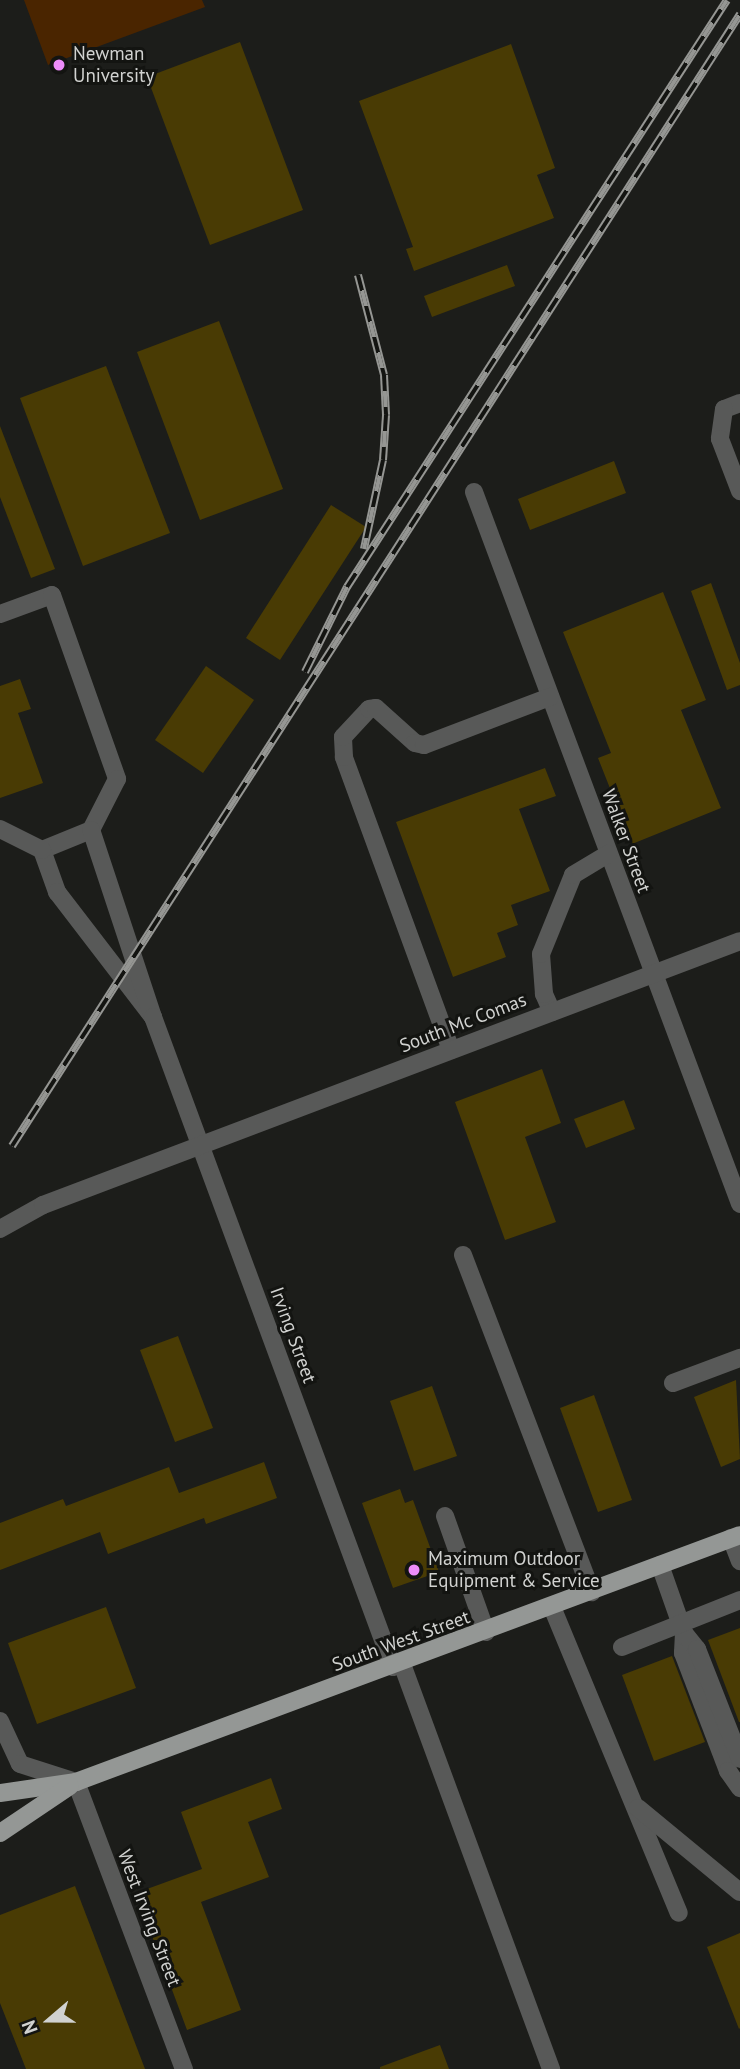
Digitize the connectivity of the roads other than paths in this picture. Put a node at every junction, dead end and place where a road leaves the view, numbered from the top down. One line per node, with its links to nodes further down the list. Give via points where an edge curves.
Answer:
1 (740, 403): 2 (street, via 724,409 720,439)
2 (737, 473): 3 (street)
3 (740, 491)
4 (474, 492): 6 (street, Walker Street)
5 (0, 614): 8 (street, via 52,595 117,779)
6 (550, 697): 10 (street, Walker Street); 15 (street, via 424,745 415,743 376,708 369,709 343,737 344,757)
7 (0, 830): 9 (street)
8 (91, 831): 9 (street); 14 (street, Irving Street)
9 (42, 850): 14 (street, via 57,892)
10 (608, 853): 12 (street, Walker Street); 13 (street, via 573,875 541,954 544,994)
11 (740, 941): 12 (street, South Mc Comas)
12 (653, 974): 13 (street, South Mc Comas); 17 (street, Walker Street)
13 (552, 1012): 15 (street, South Mc Comas)
14 (153, 1017): 16 (street, Irving Street)
15 (452, 1050): 16 (street, South Mc Comas)
16 (201, 1146): 18 (street, South Mc Comas, via 43,1205); 32 (street, Irving Street)
17 (740, 1204)
18 (0, 1229)
19 (463, 1255): 26 (street)
20 (740, 1358): 21 (street)
21 (673, 1383)
22 (444, 1516): 30 (street)
23 (736, 1537): 24 (street); 25 (main road, South West Street)
24 (740, 1561)
25 (660, 1565): 26 (main road, South West Street); 29 (street)
26 (592, 1592): 28 (main road, South West Street)
27 (740, 1600): 29 (street)
28 (552, 1606): 30 (main road, South West Street); 38 (street)
29 (683, 1629): 31 (street); 34 (street, via 697,1649); 36 (street, via 683,1653 727,1771)
30 (486, 1632): 32 (main road, South West Street)
31 (622, 1647)
32 (398, 1665): 35 (main road, South West Street); 43 (street, Irving Street)
33 (0, 1721): 35 (street, via 20,1764)
34 (740, 1759)
35 (76, 1782): 37 (main road, South West Street); 39 (main road, South West Street); 42 (street, West Irving Street)
36 (739, 1782)
37 (0, 1793)
38 (635, 1806): 40 (street); 41 (street)
39 (0, 1833)
40 (740, 1892)
41 (680, 1913)
42 (184, 2069)
43 (551, 2069)

